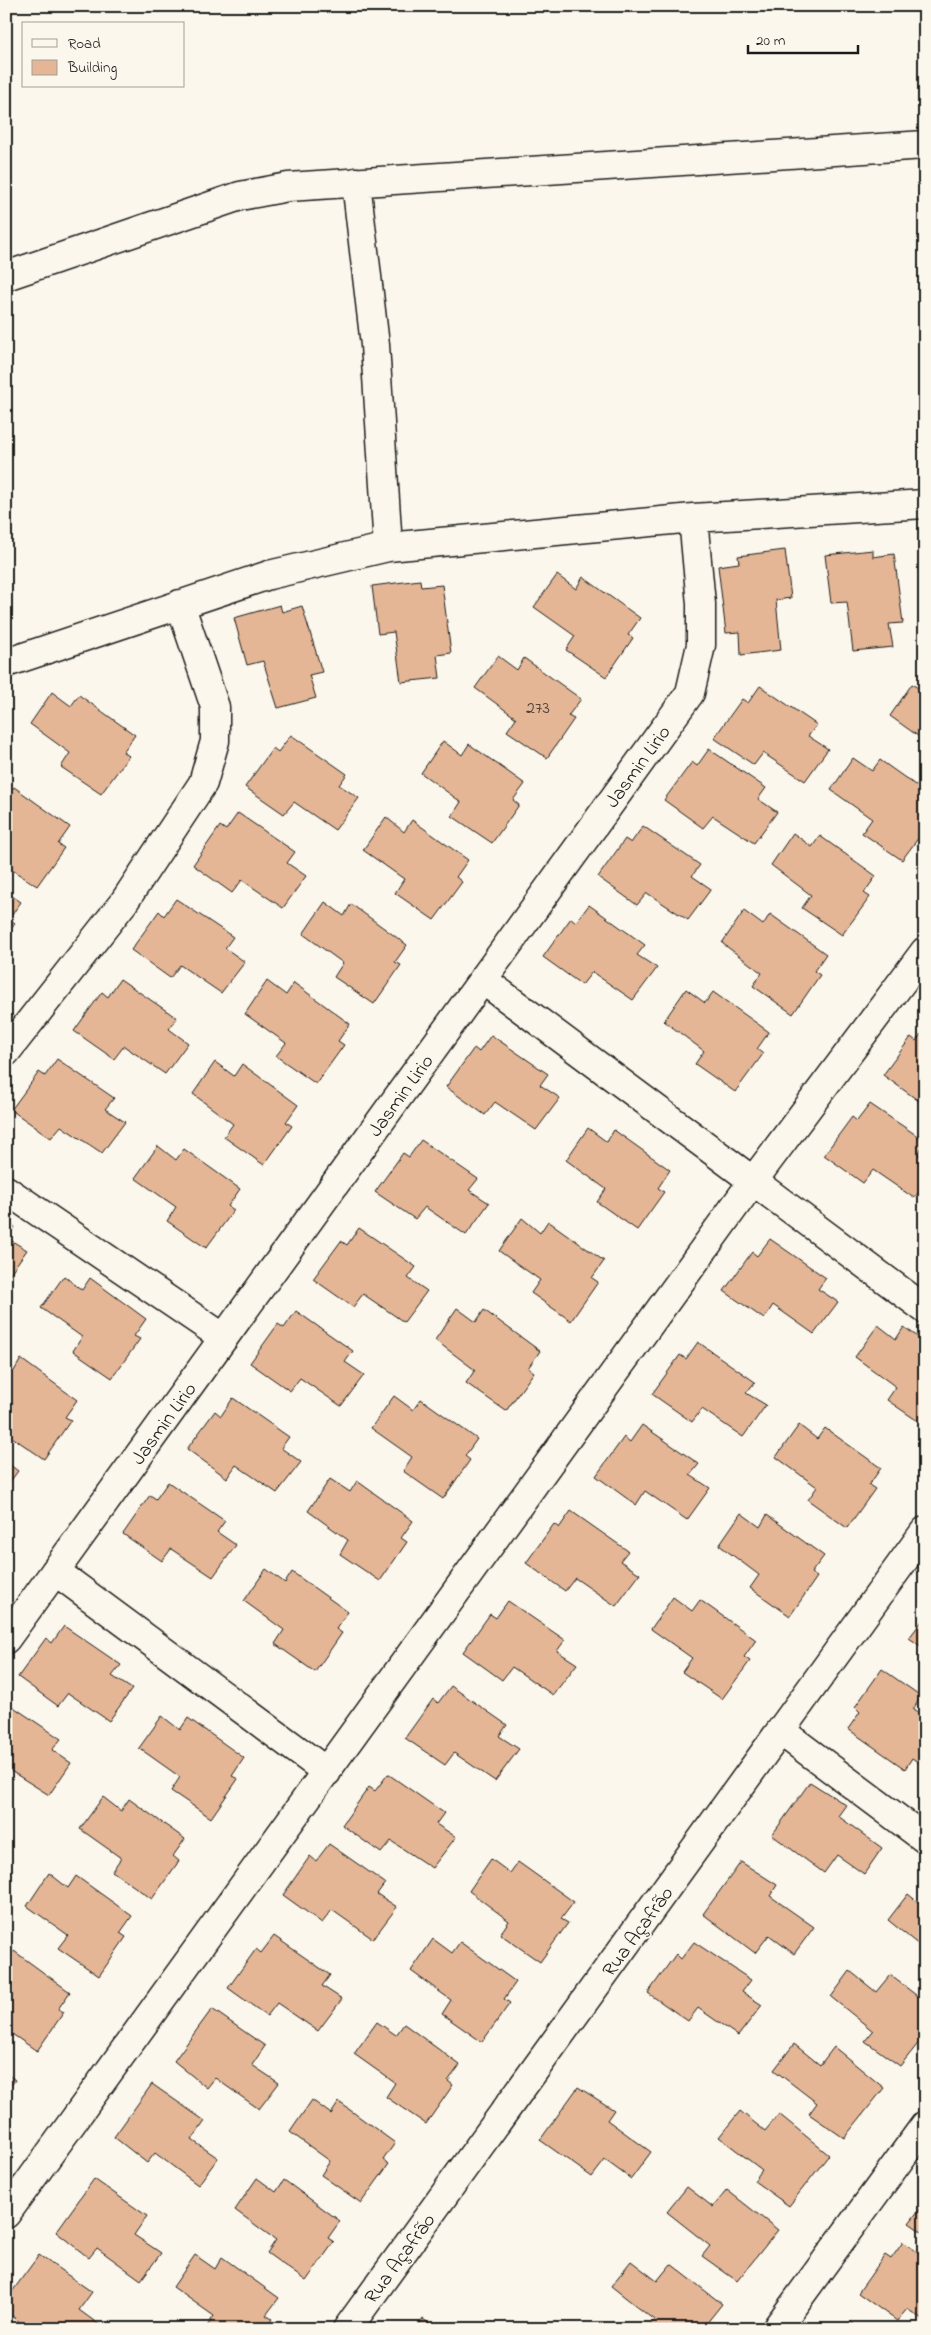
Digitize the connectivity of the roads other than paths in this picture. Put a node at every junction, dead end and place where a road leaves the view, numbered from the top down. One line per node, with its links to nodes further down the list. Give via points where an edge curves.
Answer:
1 (925, 146): 2 (street)
2 (356, 182): 3 (street, via 288,187 240,196); 6 (street, via 375,345)
3 (6, 276)
4 (925, 504): 5 (street)
5 (693, 518): 6 (street); 10 (street, Jasmin Lirio, via 701,645 690,693)
6 (388, 547): 7 (street, via 269,575)
7 (180, 604): 8 (street); 11 (street, via 215,707 215,741 203,783 124,902)
8 (6, 663)
9 (925, 951): 12 (street)
10 (483, 980): 12 (street); 15 (street, Jasmin Lirio)
11 (6, 1052)
12 (753, 1181): 14 (street); 20 (street)
13 (6, 1190): 15 (street)
14 (925, 1309)
15 (224, 1338): 17 (street, Jasmin Lirio)
16 (925, 1531): 19 (street, Rua Açafrão)
17 (55, 1571): 18 (street, Jasmin Lirio); 20 (street)
18 (6, 1639)
19 (782, 1732): 21 (street); 24 (street, Rua Açafrão)
20 (327, 1772): 23 (street)
21 (925, 1839)
22 (925, 2125): 25 (street)
23 (6, 2214)
24 (348, 2329)
25 (776, 2329)

